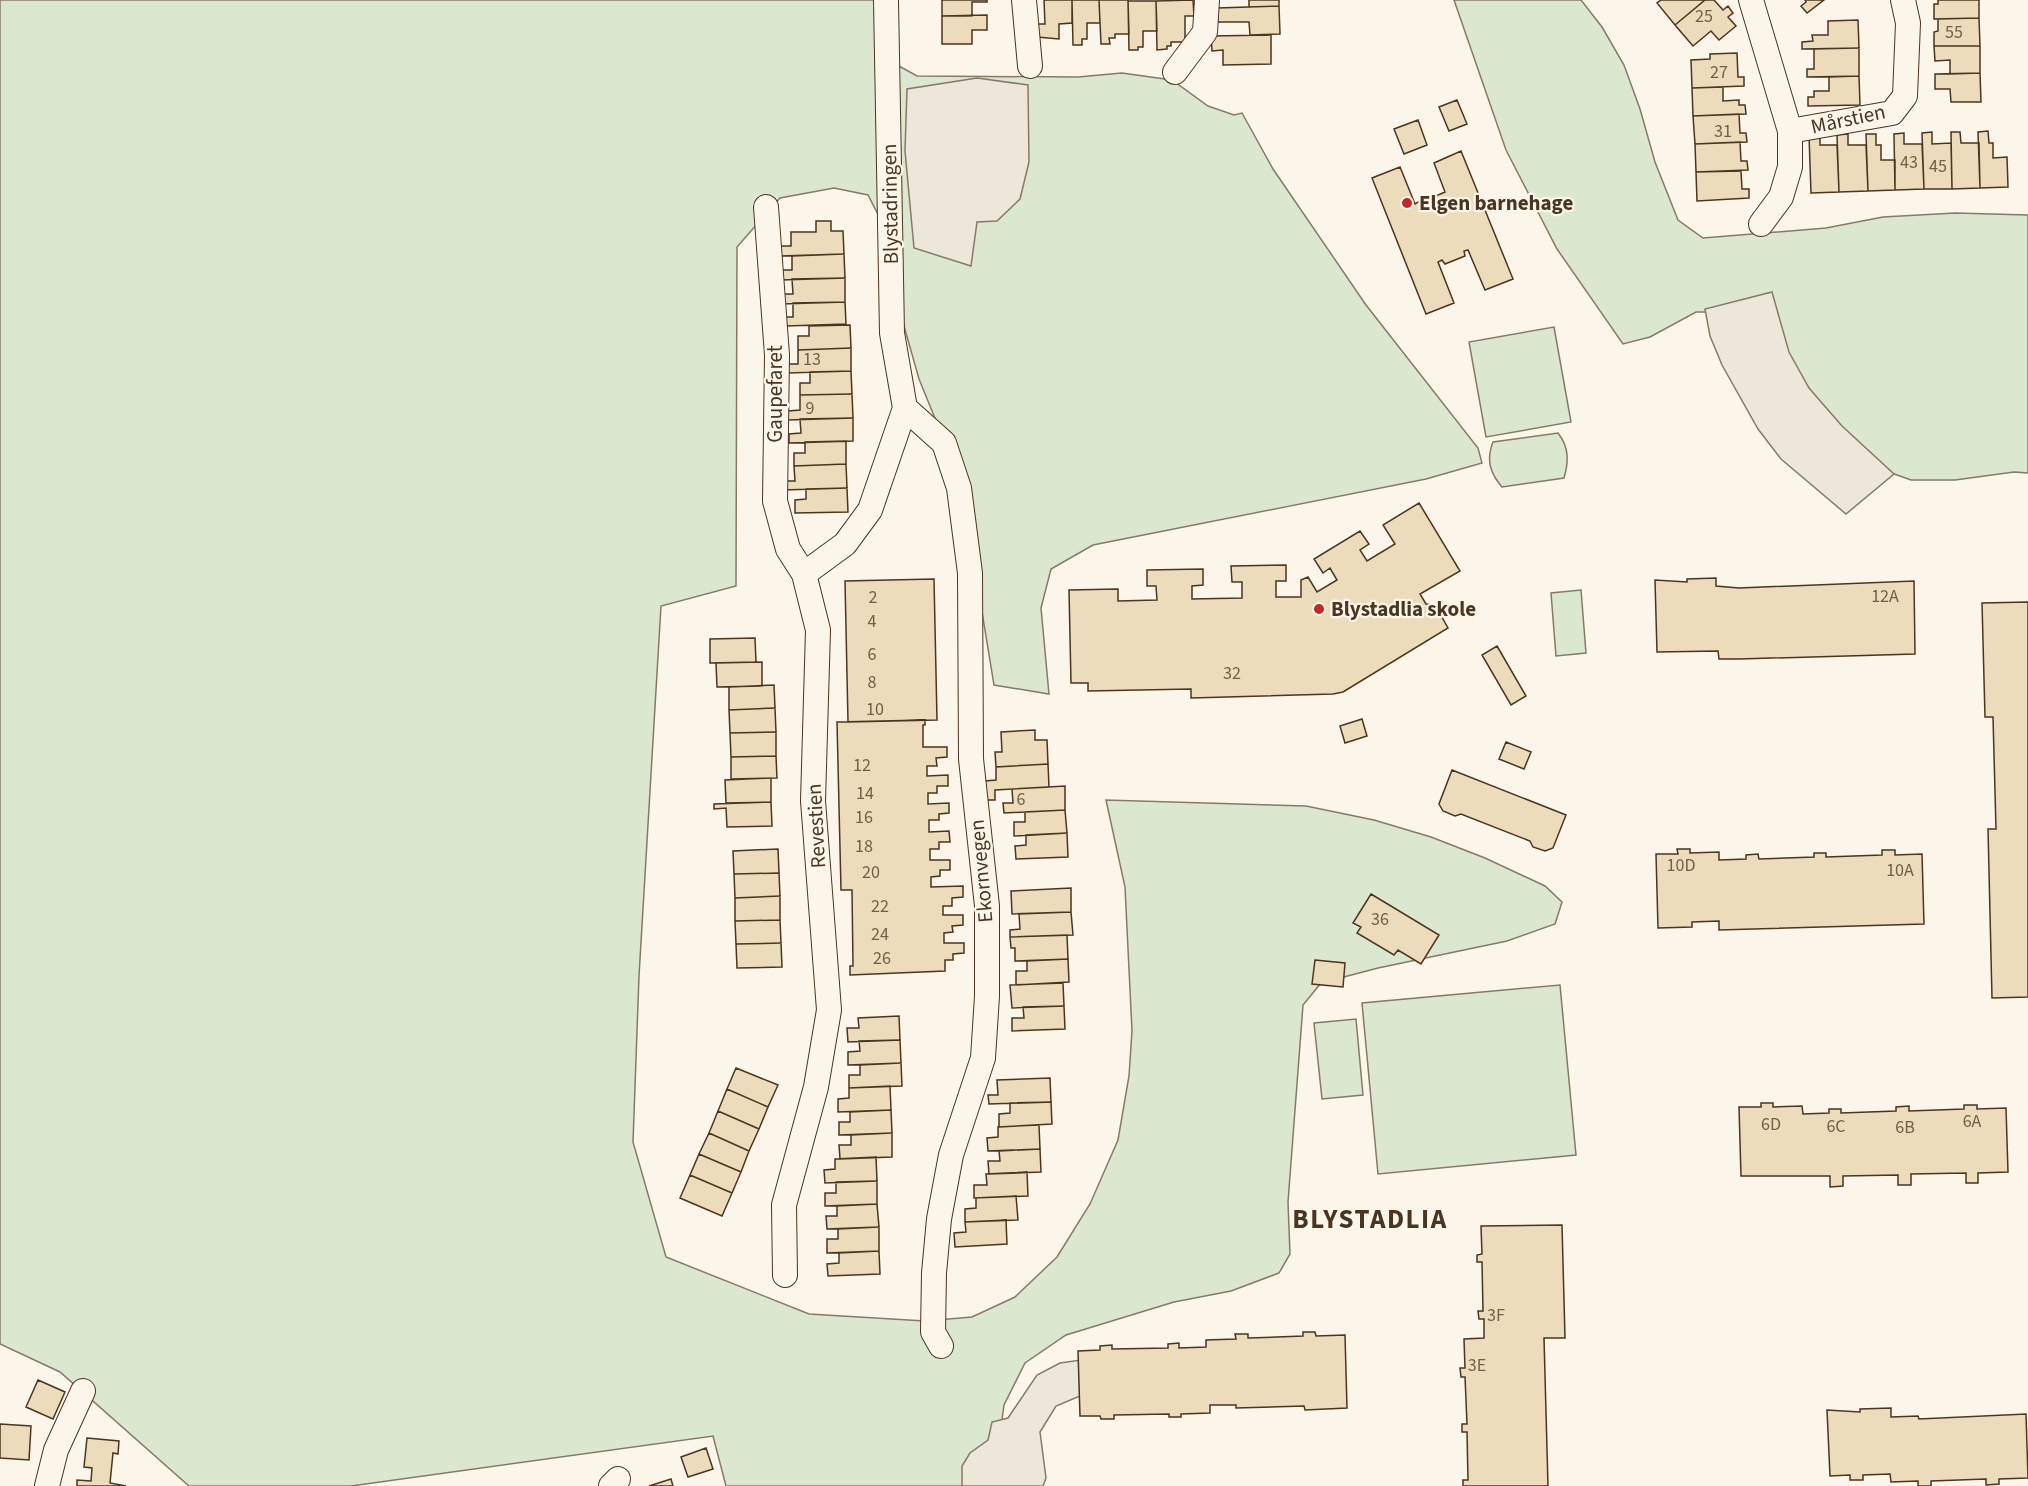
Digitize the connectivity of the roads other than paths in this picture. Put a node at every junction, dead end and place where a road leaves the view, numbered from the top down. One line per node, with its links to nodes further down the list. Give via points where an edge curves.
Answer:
1 (886, 0): 11 (street, Blystadringen, via 892,333)
2 (1024, 0): 6 (street)
3 (1207, 0): 7 (street, via 1205,32)
4 (1751, 0): 8 (street, Mårstien)
5 (1903, 0): 8 (street, Mårstien, via 1908,23 1905,96 1893,113)
6 (1030, 66)
7 (1175, 72)
8 (1790, 132): 10 (street, via 1790,167 1781,197)
9 (766, 207): 12 (street, Gaupefaret, via 777,355 775,501 788,549)
10 (1761, 224)
11 (905, 408): 12 (street, via 870,510 845,544); 14 (street, Ekornvegen, via 944,444 959,488 970,573 971,759 987,906 983,1058 951,1155 939,1219 933,1332)
12 (804, 574): 13 (street, Revestien, via 818,630 813,801 829,1010 816,1087 784,1205)
13 (785, 1275)
14 (941, 1346)
15 (83, 1391): 16 (street, via 56,1450)
16 (47, 1486)

